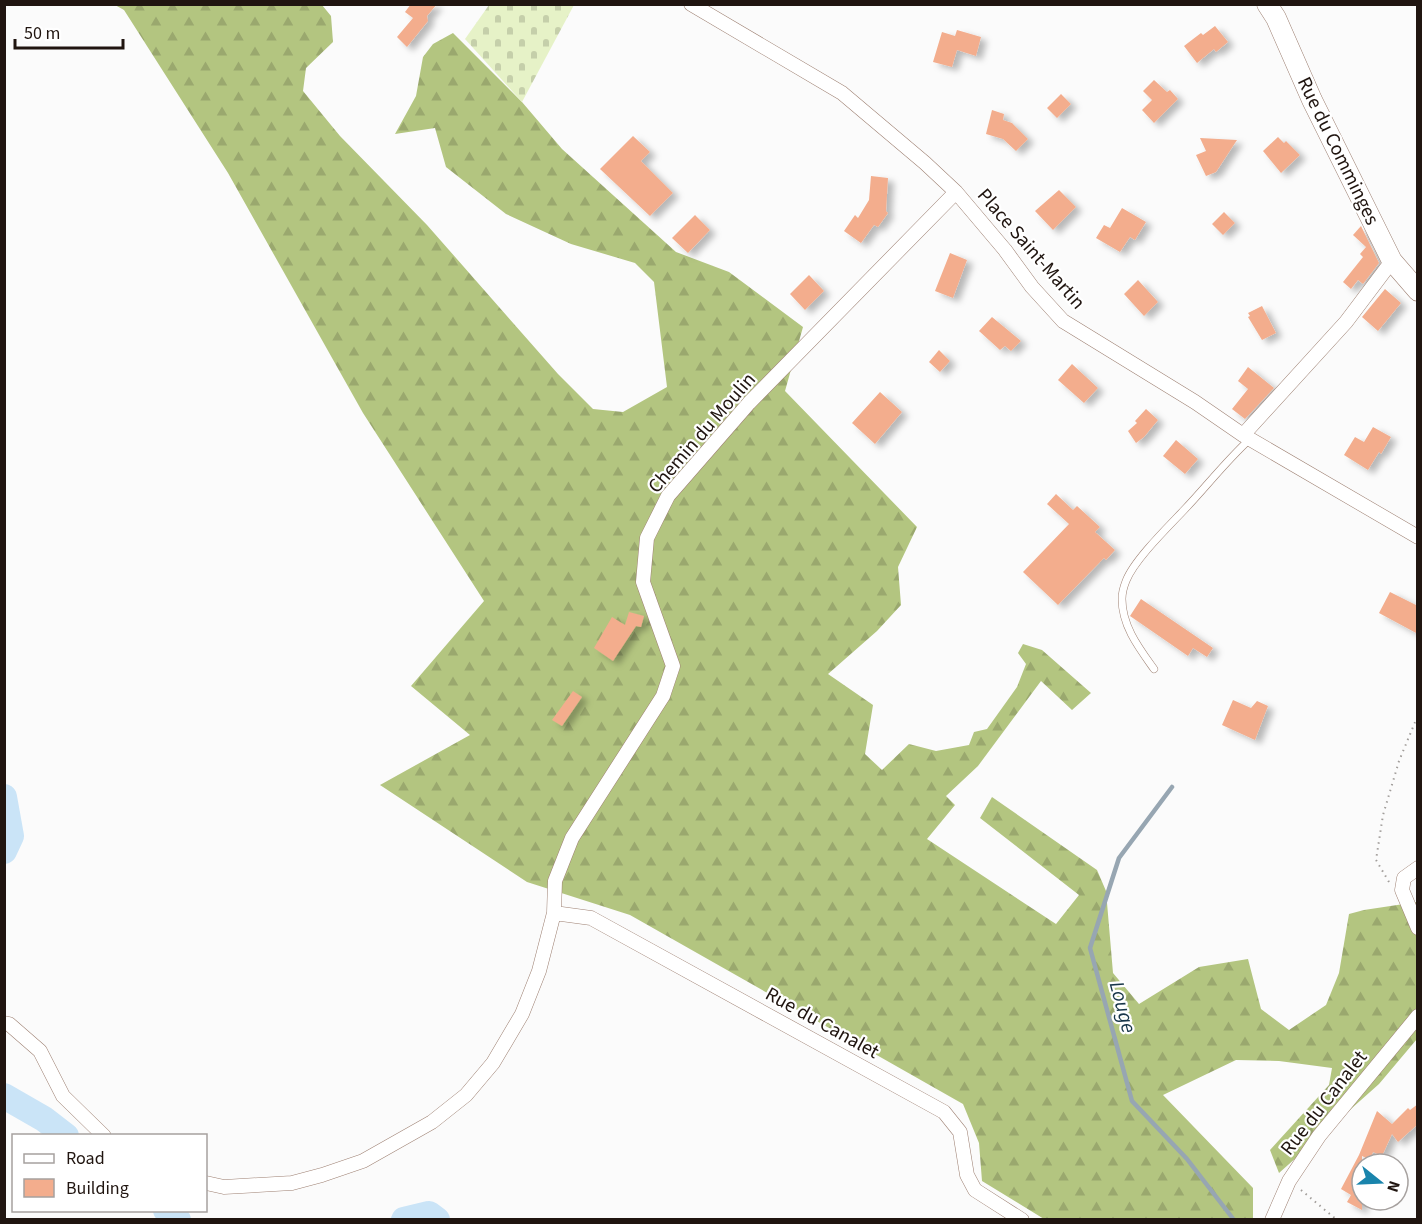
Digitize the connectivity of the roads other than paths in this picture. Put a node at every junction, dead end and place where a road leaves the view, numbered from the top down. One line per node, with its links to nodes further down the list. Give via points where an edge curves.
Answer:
1 (691, 4): 3 (street, Place Saint-Martin, via 842,93)
2 (1267, 4): 4 (street, Rue du Comminges)
3 (956, 192): 6 (street, Place Saint-Martin, via 1063,321); 10 (street, Chemin du Moulin, via 749,403 668,496 647,538 644,582 673,666 663,696 572,838 555,881)
4 (1392, 261): 5 (street, Rue du Comminges); 6 (street, via 1346,322)
5 (1418, 291)
6 (1246, 437): 7 (street, Place Saint-Martin); 8 (lane, via 1157,538 1126,580 1122,597 1127,627)
7 (1418, 537)
8 (1154, 669)
9 (1418, 868): 11 (street, via 1404,878 1401,890)
10 (554, 913): 15 (street, Chemin du Moulin, via 539,971 522,1014 493,1063 473,1087 432,1122 363,1161 322,1175 260,1186); 16 (street, Rue du Canalet, via 591,918 944,1112 960,1132 967,1175 975,1190)
11 (1418, 928)
12 (1418, 1016): 17 (street, Rue du Canalet, via 1319,1136 1289,1181)
13 (4, 1023): 14 (street, via 40,1051 63,1096)
14 (102, 1134)
15 (207, 1183)
16 (1022, 1220)
17 (1272, 1220)

